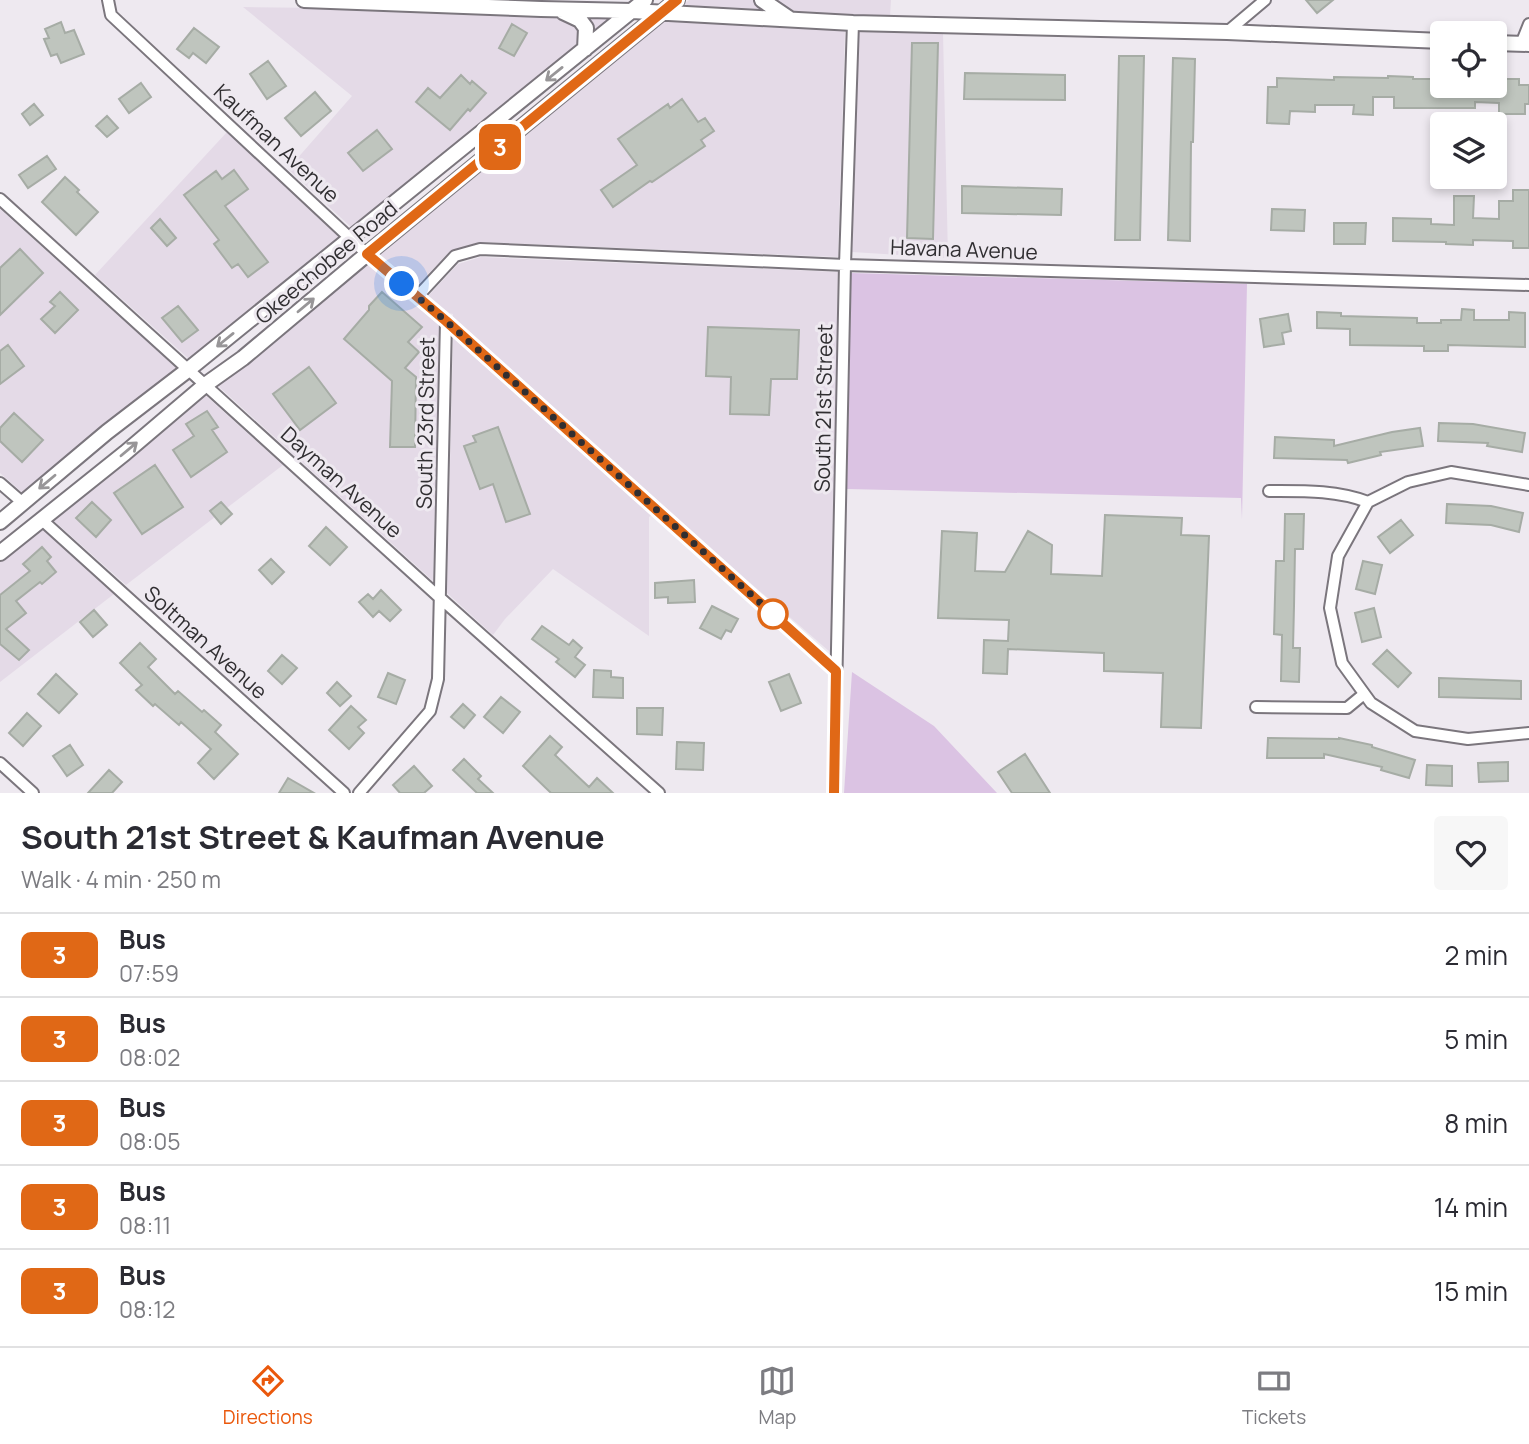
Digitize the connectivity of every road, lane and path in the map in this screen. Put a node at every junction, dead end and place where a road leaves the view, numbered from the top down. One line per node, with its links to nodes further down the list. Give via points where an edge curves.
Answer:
1 (108, 0): 21 (street, Kaufman Avenue, via 111,15)
2 (304, 0): 3 (main road)
3 (323, 0): 8 (main road)
4 (645, 0): 10 (main road, Okeechobee Road)
5 (677, 0): 11 (main road, Okeechobee Road)
6 (762, 0): 12 (main road)
7 (1265, 0): 15 (street)
8 (541, 5): 9 (main road)
9 (559, 9): 10 (main road); 19 (main road, via 586,28)
10 (632, 11): 11 (main road); 19 (main road, Okeechobee Road)
11 (660, 13): 12 (main road); 22 (main road, Okeechobee Road)
12 (791, 19): 13 (main road)
13 (853, 23): 15 (main road); 23 (street, South 21st Street)
14 (1529, 24): 18 (street)
15 (1227, 32): 16 (main road)
16 (1430, 40)
17 (1507, 43): 18 (main road)
18 (1525, 44)
19 (585, 49): 21 (main road, Okeechobee Road, one-way to 21)
20 (0, 199): 27 (street, Dayman Avenue)
21 (351, 237): 22 (street, Kaufman Avenue); 27 (main road, Okeechobee Road, one-way to 27)
22 (367, 254): 25 (street, Kaufman Avenue); 28 (main road, Okeechobee Road, one-way to 22)
23 (845, 265): 24 (street, Havana Avenue); 25 (street, Havana Avenue, via 480,250 455,256); 38 (street, South 21st Street)
24 (1529, 285)
25 (417, 297): 26 (street, Kaufman Avenue)
26 (446, 321): 37 (street, South 23rd Street); 38 (street, Kaufman Avenue)
27 (189, 369): 28 (street, Dayman Avenue); 33 (main road, Okeechobee Road, one-way to 33)
28 (205, 385): 34 (main road, Okeechobee Road, one-way to 28); 37 (street, Dayman Avenue)
29 (0, 483): 33 (street)
30 (1529, 485): 32 (street, via 1451,472 1408,482)
31 (1269, 491): 32 (street, via 1318,491)
32 (1368, 502): 39 (street, via 1338,556 1330,608 1342,663)
33 (23, 503): 35 (main road, Okeechobee Road)
34 (42, 520): 36 (main road, Okeechobee Road); 44 (street, Soltman Avenue)
35 (0, 522)
36 (0, 553)
37 (439, 597): 45 (street, South 23rd Street, via 438,679 429,711); 46 (street, Dayman Avenue)
38 (836, 671): 47 (street, South 21st Street)
39 (1364, 694): 40 (street, via 1347,708); 41 (street, via 1415,731 1468,739)
40 (1256, 707)
41 (1529, 733)
42 (0, 763): 43 (street)
43 (33, 793)
44 (344, 793)
45 (359, 793)
46 (659, 793)
47 (834, 793)

